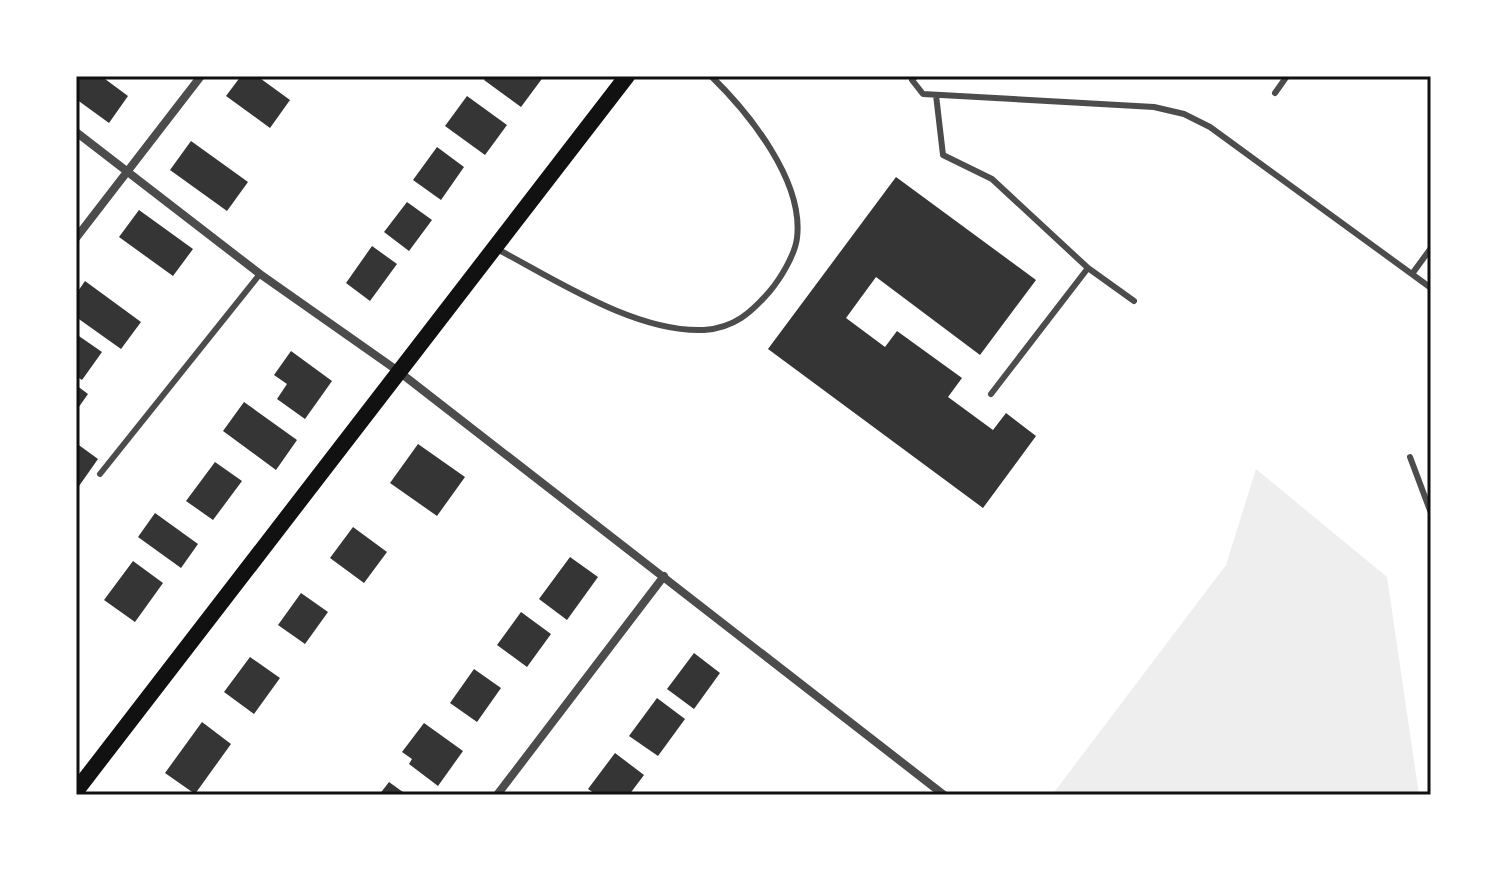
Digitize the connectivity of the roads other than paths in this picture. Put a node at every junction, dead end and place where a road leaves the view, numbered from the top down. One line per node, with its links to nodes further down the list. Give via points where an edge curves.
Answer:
1 (201, 76): 10 (street)
2 (627, 76): 12 (main road)
3 (711, 76): 12 (lane, via 766,141 793,197 797,239 778,281 753,311 730,326 663,326 624,313)
4 (902, 76): 6 (lane)
5 (1287, 76): 7 (lane)
6 (914, 78): 8 (lane, via 923,94)
7 (1275, 93)
8 (936, 95): 14 (lane, via 943,155 992,179); 16 (lane, via 1154,107 1184,114 1210,127)
9 (76, 132): 10 (street)
10 (127, 172): 11 (street); 15 (street)
11 (76, 238)
12 (494, 247): 19 (main road)
13 (1431, 248): 16 (lane)
14 (1088, 268): 18 (lane); 20 (lane)
15 (260, 274): 19 (street); 22 (lane)
16 (1412, 274): 17 (lane)
17 (1431, 288)
18 (1134, 301)
19 (398, 371): 24 (street); 25 (main road)
20 (991, 394)
21 (1410, 457): 23 (lane)
22 (100, 474)
23 (1431, 513)
24 (664, 576): 26 (street); 27 (street)
25 (76, 791)
26 (497, 795)
27 (944, 795)

